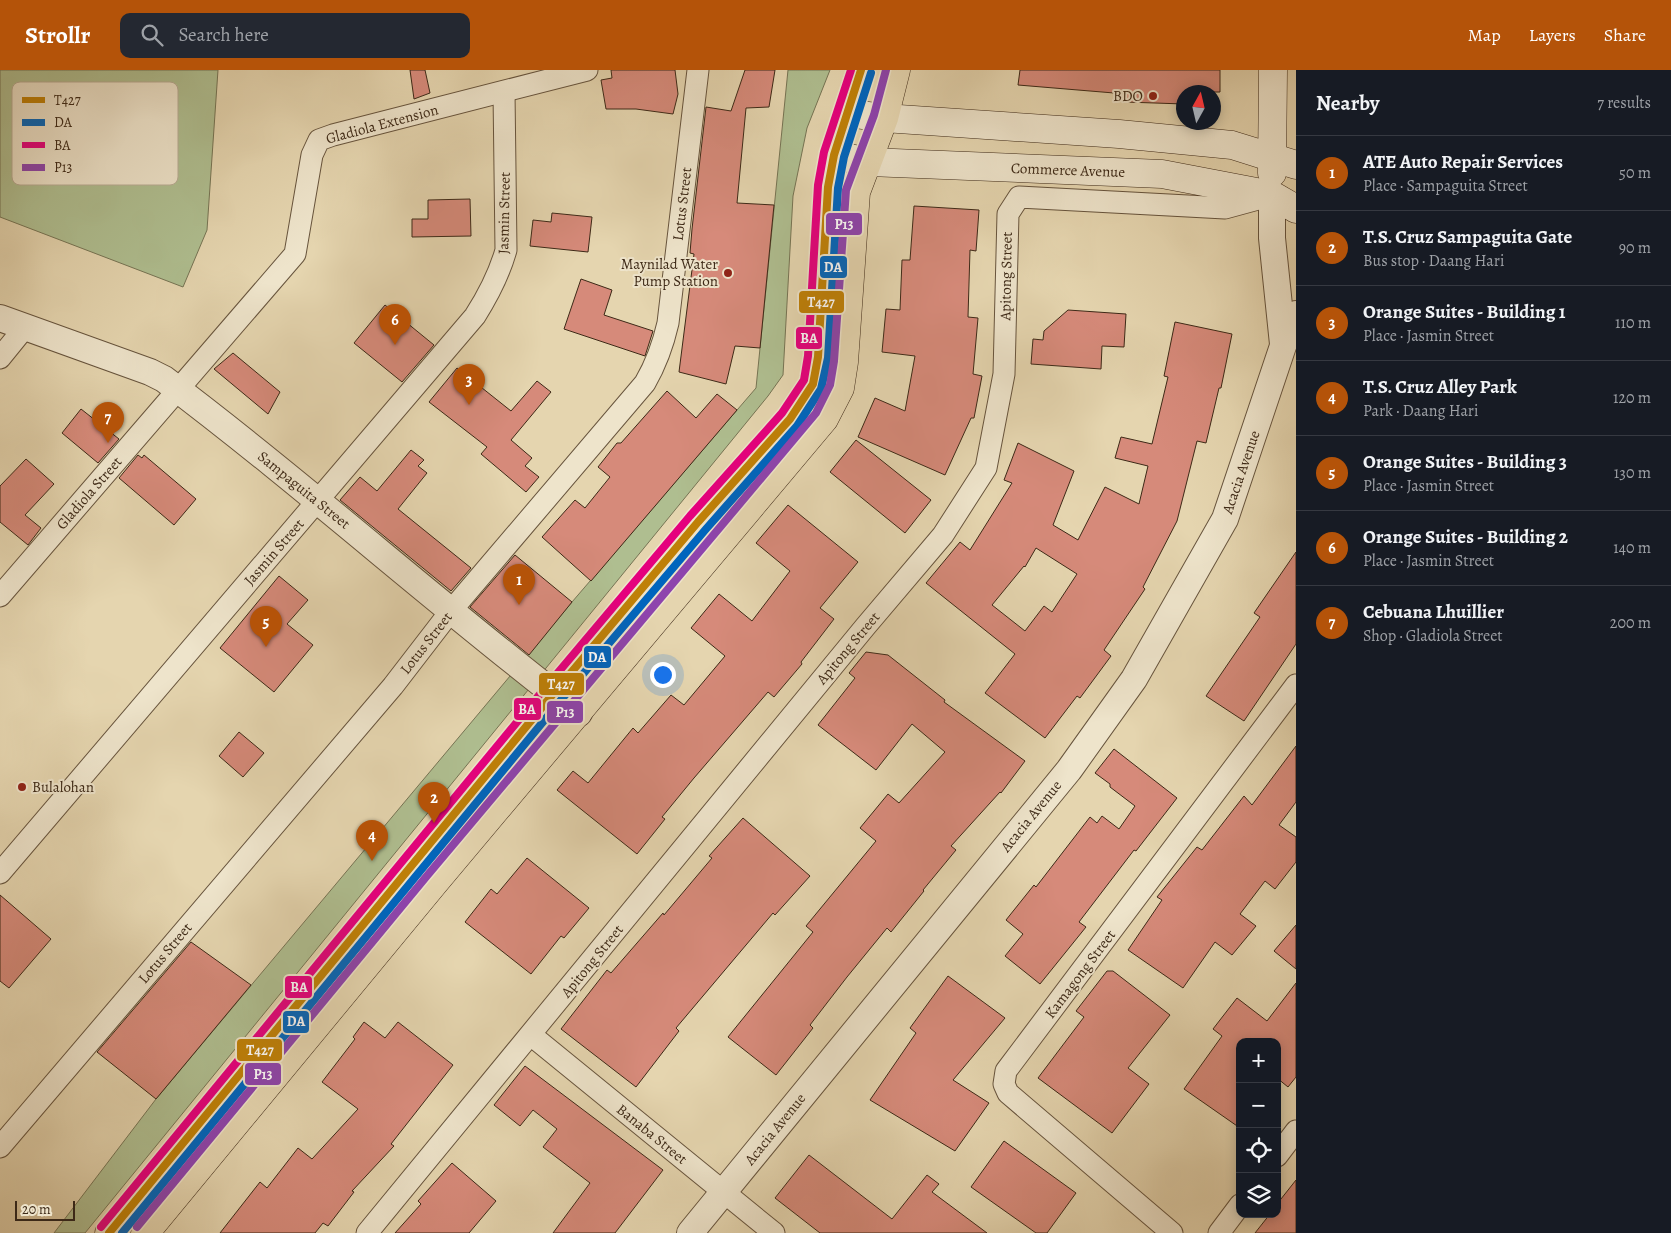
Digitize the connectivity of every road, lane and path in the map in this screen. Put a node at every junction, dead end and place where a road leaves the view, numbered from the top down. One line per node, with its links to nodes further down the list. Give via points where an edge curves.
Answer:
1 (586, 70): 6 (street, Gladiola Extension)
2 (698, 70): 21 (street, Lotus Street, via 668,323 654,368 645,384)
3 (861, 70): 7 (main road)
4 (896, 70): 8 (main road)
5 (1273, 70): 10 (main road, Acacia Avenue)
6 (504, 92): 18 (street, Gladiola Extension, via 319,140 312,155 295,254); 19 (street, Jasmin Street, via 506,250 500,271 475,316)
7 (847, 113): 8 (main road); 9 (main road)
8 (884, 118): 10 (main road, via 1232,145); 11 (main road)
9 (834, 155): 11 (main road, Commerce Avenue); 23 (main road, via 828,187 818,357 813,384 790,419)
10 (1284, 161): 12 (main road, Acacia Avenue)
11 (869, 162): 12 (main road, Commerce Avenue, via 1162,174); 24 (main road, via 856,192 844,362 840,388 832,404 824,419)
12 (1272, 195): 13 (main road, Commerce Avenue); 16 (street, Acacia Avenue, via 1272,238); 26 (street, Apitong Street, via 1226,208 1019,197 1008,214 1004,374 986,468 943,535)
13 (1296, 209)
14 (0, 318): 15 (street, Sampaguita Street)
15 (26, 326): 17 (street); 18 (street, Sampaguita Street, via 150,372)
16 (1292, 326): 30 (street, Acacia Avenue, via 1226,519 1134,679 1069,770)
17 (0, 358)
18 (178, 389): 19 (street, Sampaguita Street); 20 (street, Gladiola Street)
19 (318, 501): 21 (street, Sampaguita Street); 25 (street, Jasmin Street)
20 (0, 596)
21 (450, 612): 23 (street, Sampaguita Street); 28 (street, Lotus Street, via 393,686)
22 (1296, 685): 37 (street, Kamagong Street, via 1006,1071 1004,1084 1008,1093)
23 (553, 694): 24 (street, Sampaguita Street); 32 (main road)
24 (578, 713): 33 (main road)
25 (0, 873)
26 (531, 1035): 30 (street, Banaba Street); 34 (street, Apitong Street)
27 (1296, 1131): 29 (street)
28 (0, 1147)
29 (1281, 1151)
30 (723, 1192): 35 (street, Acacia Avenue); 36 (street, Banaba Street)
31 (1236, 1211): 38 (street)
32 (109, 1233)
33 (144, 1233)
34 (367, 1233)
35 (690, 1233)
36 (774, 1233)
37 (1172, 1233)
38 (1219, 1233)

